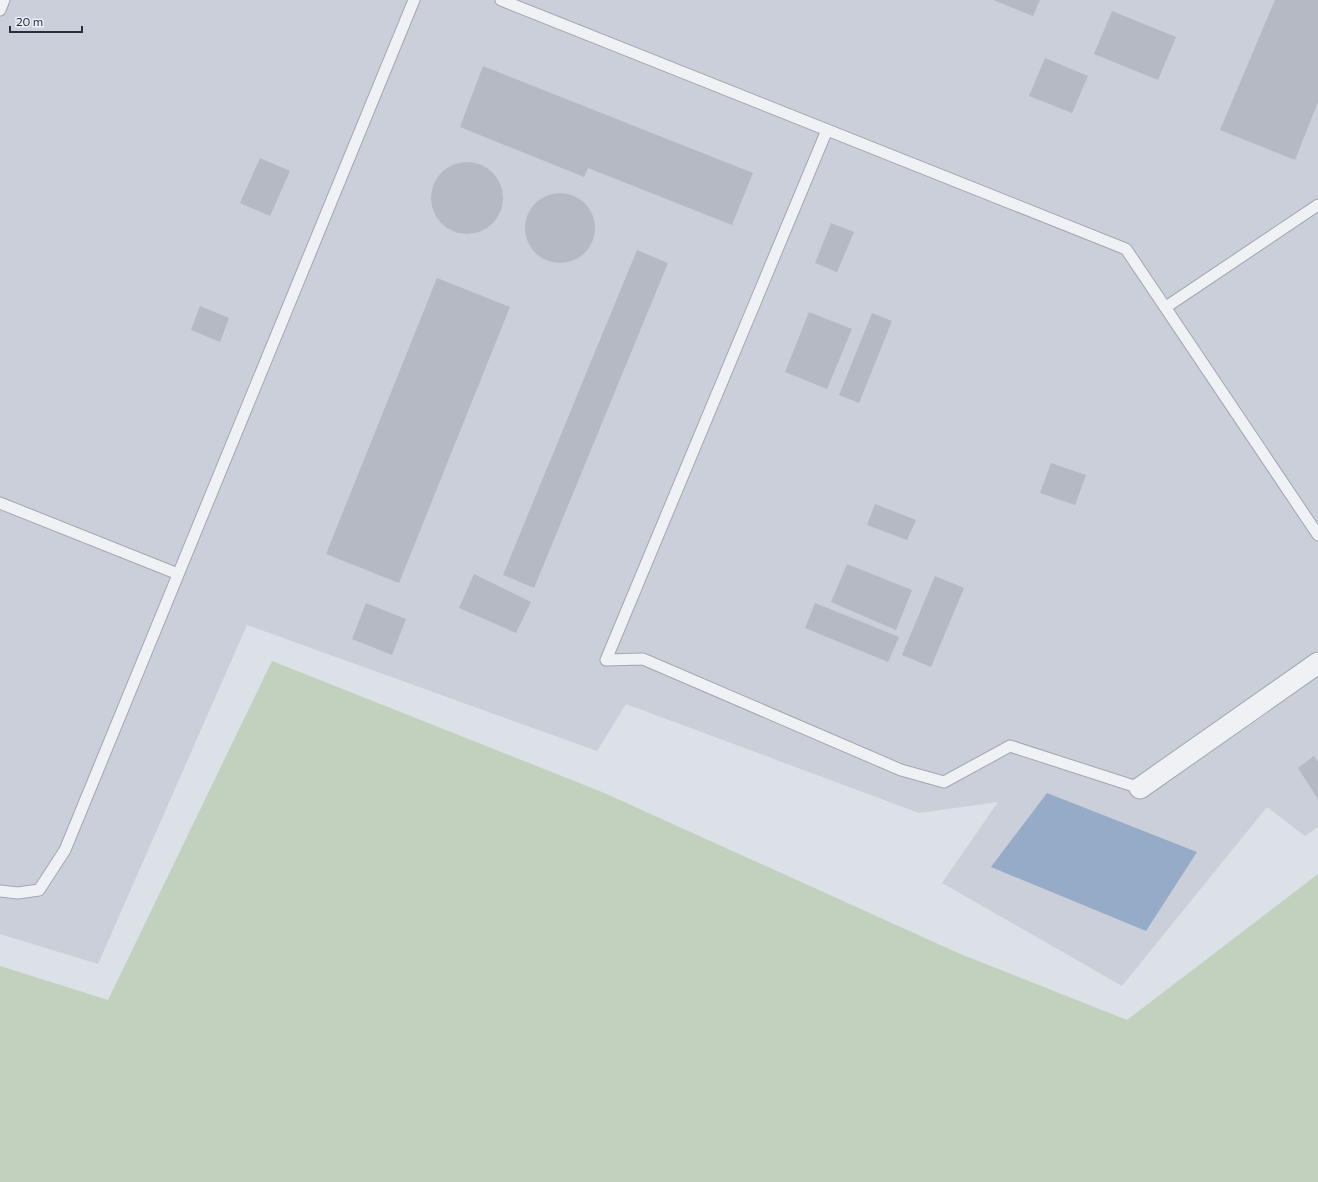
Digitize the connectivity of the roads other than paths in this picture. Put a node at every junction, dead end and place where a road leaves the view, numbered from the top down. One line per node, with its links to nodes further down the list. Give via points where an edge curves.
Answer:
1 (4, 0): 5 (lane)
2 (414, 0): 11 (lane)
3 (502, 0): 4 (lane)
4 (518, 3): 6 (lane)
5 (0, 10)
6 (827, 130): 8 (lane, via 1126,249); 13 (lane, via 606,660 643,659 900,770 944,782 1010,746)
7 (1318, 205): 8 (lane)
8 (1166, 307): 10 (lane)
9 (0, 503): 11 (lane)
10 (1318, 535)
11 (178, 574): 14 (lane, via 65,850 39,890 18,893)
12 (1318, 663): 13 (street)
13 (1140, 788)
14 (0, 890)

